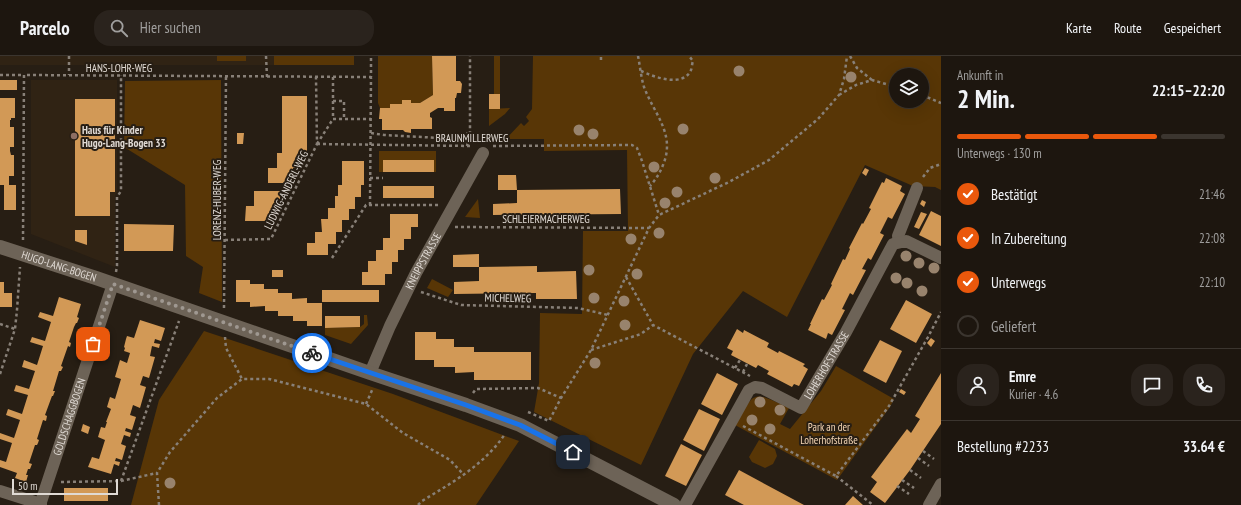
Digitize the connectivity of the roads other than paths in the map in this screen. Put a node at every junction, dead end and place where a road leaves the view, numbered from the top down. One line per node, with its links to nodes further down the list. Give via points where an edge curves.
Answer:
1 (482, 148): 7 (street, KNEIPPSTRASSE, via 455,205 390,326)
2 (917, 188): 3 (street, LOHERHOFSTRASSE, via 898,236)
3 (899, 242): 5 (street, via 906,241); 12 (street, LOHERHOFSTRASSE, via 894,244 801,408 762,388 755,387 749,390)
4 (0, 247): 6 (street, HUGO-LANG-BOGEN)
5 (941, 258)
6 (113, 284): 7 (street, HUGO-LANG-BOGEN); 10 (street, GOLDSCHAGGBOGEN)
7 (370, 373): 11 (street, HUGO-LANG-BOGEN, via 520,425)
8 (941, 484): 13 (street)
9 (0, 491): 10 (street, GOLDSCHAGGBOGEN)
10 (40, 504)
11 (674, 505)
12 (685, 505)
13 (929, 505)

